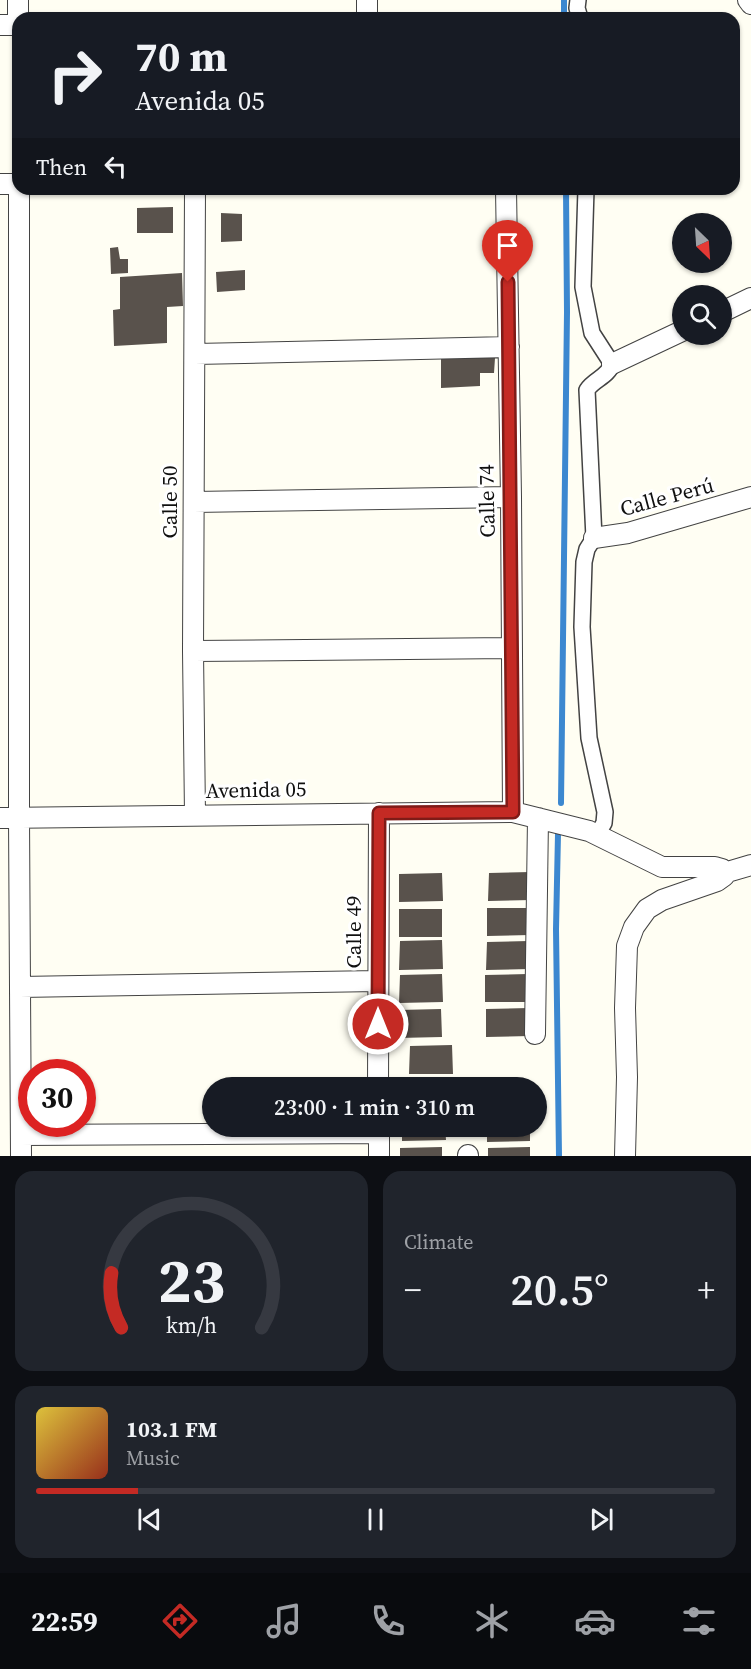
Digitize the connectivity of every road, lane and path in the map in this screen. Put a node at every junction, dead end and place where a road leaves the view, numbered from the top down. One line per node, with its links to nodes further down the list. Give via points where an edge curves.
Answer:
1 (748, 0): 2 (street)
2 (751, 4)
3 (19, 195): 22 (street)
4 (195, 195): 11 (street, Calle 50)
5 (506, 195): 10 (street, Calle 74)
6 (586, 195): 12 (street, via 583,287 592,333)
7 (751, 298): 8 (street)
8 (732, 307)
9 (672, 336): 12 (street)
10 (509, 347): 11 (street); 13 (street, Calle 74)
11 (195, 354): 15 (street, Calle 50)
12 (612, 364): 16 (street, via 610,371 587,390)
13 (511, 497): 15 (street); 17 (street, Calle 74)
14 (751, 497): 16 (street, Calle Perú, via 628,533)
15 (194, 502): 18 (street, Calle 50)
16 (594, 538): 24 (street, via 586,549 584,562 582,627 588,729 605,812)
17 (512, 648): 18 (street); 19 (street, Calle 74)
18 (193, 651): 21 (street, Calle 50)
19 (513, 812): 20 (street, Avenida 05); 23 (street, Avenida 05)
20 (379, 813): 21 (street, Avenida 05); 27 (street, Calle 49)
21 (195, 815): 22 (street, Avenida 05)
22 (10, 818): 28 (street)
23 (538, 818): 24 (street, Avenida 05); 29 (street)
24 (597, 835): 26 (street, Avenida 05, via 662,867 715,867)
25 (751, 865): 26 (street)
26 (724, 873): 38 (street, via 717,881 647,909 627,946)
27 (378, 981): 28 (street); 31 (street, Calle 49)
28 (20, 987): 30 (street)
29 (535, 1034)
30 (21, 1059)
31 (378, 1077)
32 (202, 1132): 33 (street)
33 (96, 1134)
34 (22, 1137): 36 (street)
35 (379, 1137): 37 (street)
36 (21, 1156)
37 (379, 1156)
38 (625, 1156)

